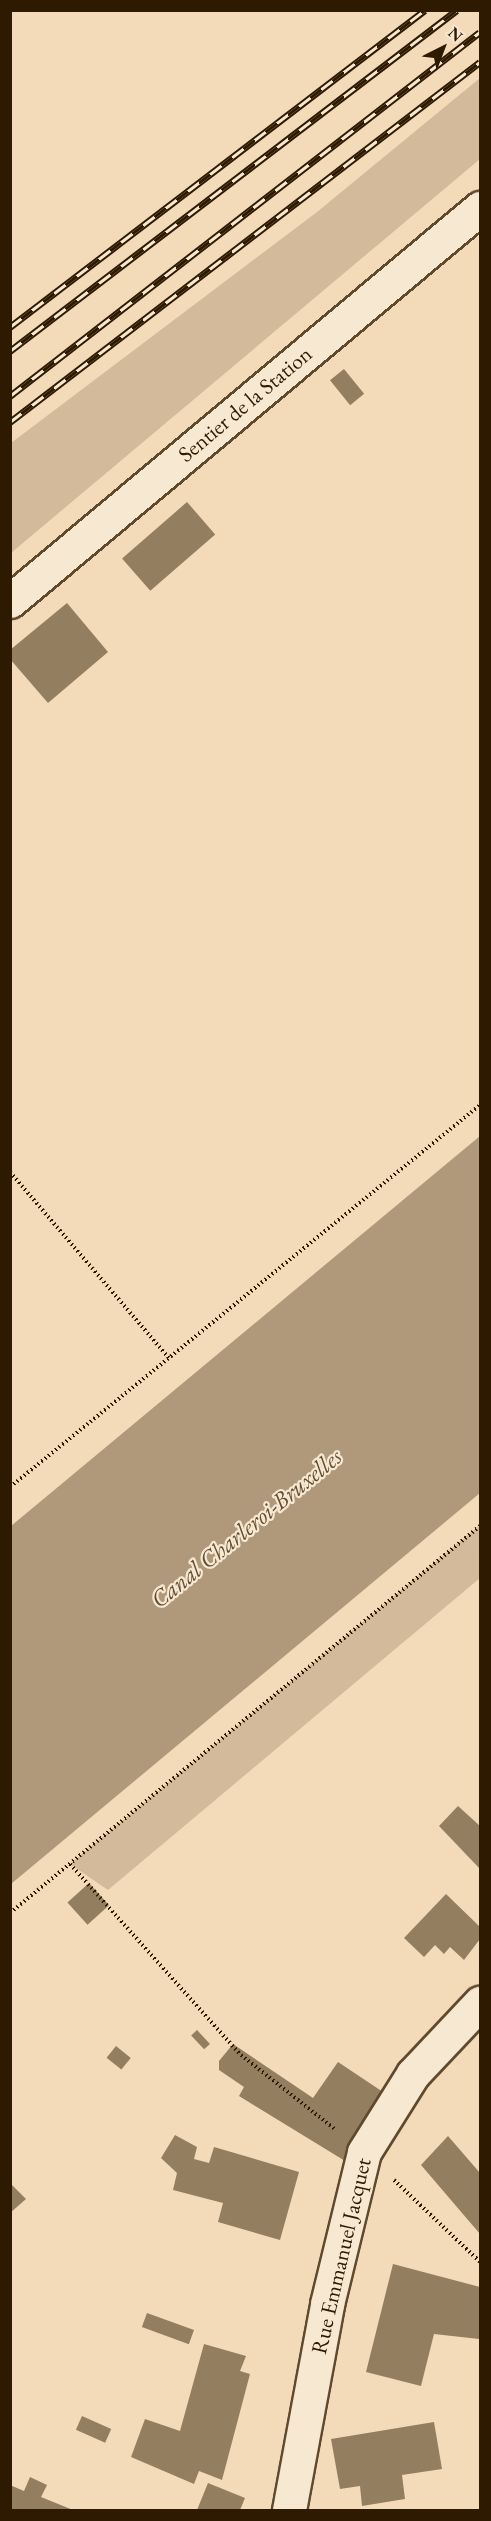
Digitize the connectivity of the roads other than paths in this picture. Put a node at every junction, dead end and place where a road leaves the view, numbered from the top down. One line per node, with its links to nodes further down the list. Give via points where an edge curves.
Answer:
1 (480, 207): 2 (street, Sentier de la Station)
2 (10, 601)
3 (480, 2003): 4 (street, Rue Emmanuel Jacquet, via 413,2074 364,2152 327,2304)
4 (289, 2511)

